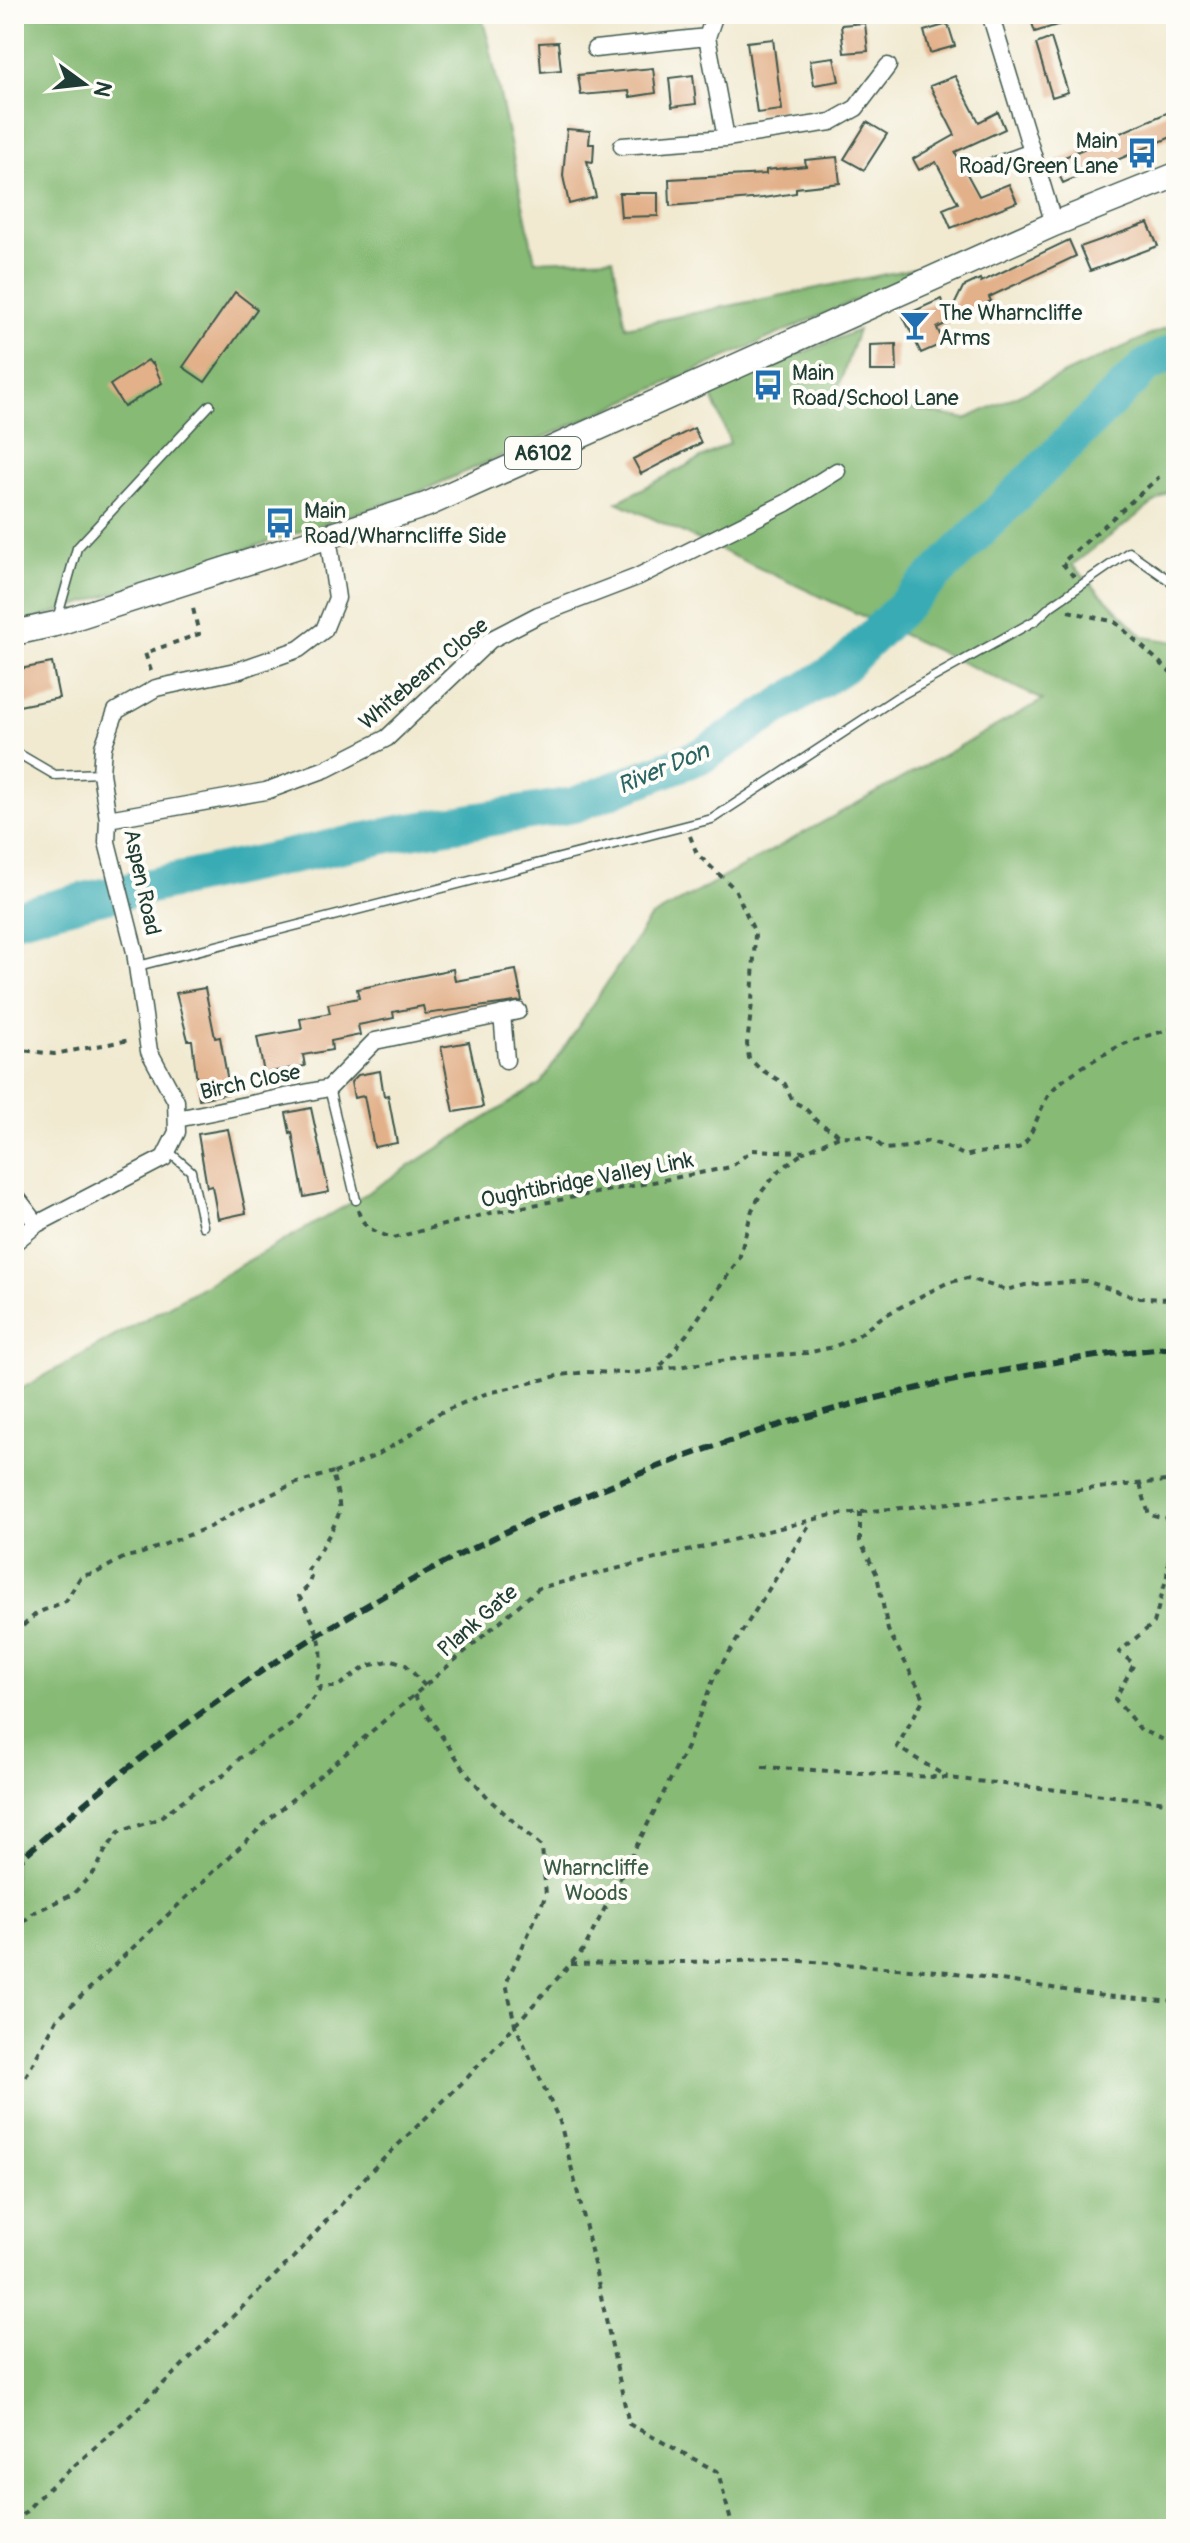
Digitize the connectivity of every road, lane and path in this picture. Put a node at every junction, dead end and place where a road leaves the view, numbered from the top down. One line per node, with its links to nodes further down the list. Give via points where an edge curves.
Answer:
1 (715, 14): 3 (street)
2 (990, 14): 8 (street)
3 (707, 37): 4 (street); 6 (street)
4 (595, 49)
5 (888, 66): 6 (street, via 856,108 831,122)
6 (726, 138): 7 (street)
7 (622, 146)
8 (1031, 148): 9 (lane); 11 (street)
9 (987, 164)
10 (1176, 175): 11 (main road, A6102)
11 (1054, 224): 15 (main road, A6102, via 426,505)
12 (210, 405): 20 (lane, via 77,548)
13 (837, 471): 26 (street, Whitebeam Close, via 786,503 637,577 538,615 490,640 387,738 326,769 266,791)
14 (1159, 477): 17 (path, via 1062,563)
15 (328, 536): 16 (main road, A6102); 25 (street, Aspen Road, via 337,598 324,630 299,649 240,670 156,688 116,711 103,747)
16 (187, 581): 20 (main road, A6102); 22 (path, via 199,634)
17 (1081, 585): 18 (lane, via 1129,552); 19 (lane)
18 (1176, 585)
19 (1051, 606): 23 (path, via 1115,622); 27 (lane, via 1036,620 896,698 712,819)
20 (55, 624): 21 (main road, A6102)
21 (14, 633)
22 (145, 653)
23 (1176, 677)
24 (14, 751): 25 (lane, via 55,775)
25 (101, 773): 26 (street, Aspen Road)
26 (108, 819): 28 (street, Aspen Road, via 107,842)
27 (688, 826): 28 (lane); 35 (path, via 697,854 735,889 755,933 749,1058 785,1084 793,1102)
28 (136, 959): 30 (street, Aspen Road)
29 (1176, 1027): 35 (path, via 1125,1043 1063,1079 1018,1149 966,1156 928,1141 885,1149 870,1137)
30 (147, 1037): 31 (path, via 54,1054); 34 (street, Aspen Road, via 176,1101)
31 (14, 1049)
32 (506, 1060): 33 (street, Birch Close, via 510,1012 375,1041)
33 (329, 1088): 34 (street, Birch Close); 39 (lane)
34 (177, 1119): 36 (street)
35 (839, 1136): 37 (path, Oughtibridge Valley Link)
36 (168, 1150): 40 (street, via 143,1170); 41 (lane, via 191,1171)
37 (804, 1152): 39 (path, Oughtibridge Valley Link, via 752,1150 731,1167 486,1214 393,1238 363,1224); 44 (path, via 763,1190 739,1259)
38 (14, 1194): 40 (street)
39 (356, 1200)
40 (37, 1224): 42 (street)
41 (203, 1226)
42 (14, 1243)
43 (1176, 1299): 44 (path, via 1137,1298 1086,1281 1006,1290 967,1278 882,1317 842,1345)
44 (659, 1368): 45 (path, via 561,1375 485,1394 439,1413 396,1444)
45 (343, 1469): 52 (path, via 291,1485 212,1526 85,1575 66,1601 37,1613); 54 (path, via 332,1474 339,1512 299,1596 321,1642 316,1680)
46 (1176, 1480): 47 (path, Plank Gate)
47 (1140, 1484): 48 (path, Plank Gate); 50 (path, via 1149,1515)
48 (860, 1512): 49 (path, Plank Gate); 58 (path, via 860,1541 877,1575 888,1630 924,1698 897,1747)
49 (812, 1520): 53 (path, Plank Gate, via 539,1588); 61 (path, via 715,1675 687,1747 584,1949)
50 (1176, 1527)
51 (1176, 1551): 56 (path, via 1169,1556 1154,1623 1119,1652 1134,1664 1115,1699 1141,1730 1173,1744)
52 (14, 1634)
53 (425, 1686): 54 (path, via 406,1665 389,1660 367,1666 337,1687); 55 (path, Plank Gate)
54 (321, 1688): 60 (path, via 294,1723 240,1758 224,1775 158,1819 119,1832 96,1870 73,1894 33,1913)
55 (414, 1695): 63 (path, via 468,1775 542,1847 546,1895 506,1983); 64 (path, Plank Gate, via 274,1815 57,2019)
56 (1176, 1756)
57 (762, 1767): 58 (path)
58 (949, 1778): 59 (path)
59 (1176, 1803)
60 (14, 1930)
61 (571, 1964): 62 (path, via 788,1960 950,1972); 63 (path)
62 (1176, 2002)
63 (515, 2025): 65 (path, via 292,2259); 66 (path, via 560,2122 629,2424 718,2472)
64 (14, 2098)
65 (14, 2524)
66 (733, 2529)

